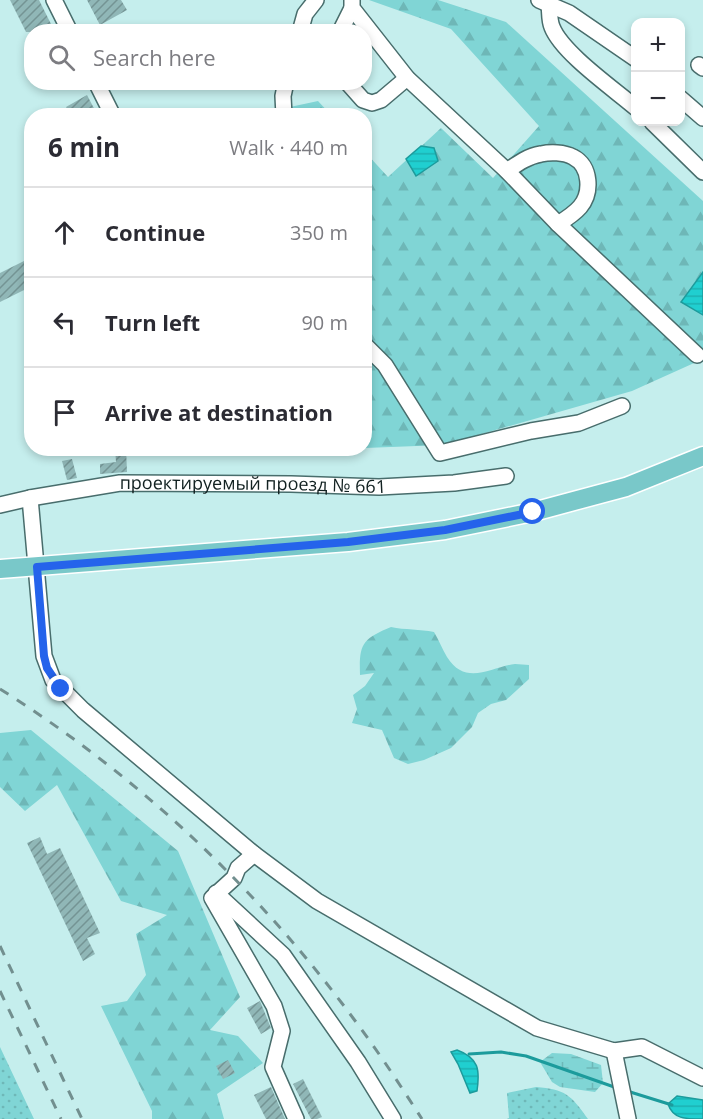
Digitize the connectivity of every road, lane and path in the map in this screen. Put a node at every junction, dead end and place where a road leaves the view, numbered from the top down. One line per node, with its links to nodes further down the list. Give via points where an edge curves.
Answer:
1 (54, 0): 5 (street)
2 (316, 0): 6 (street)
3 (544, 2): 10 (street, via 569,13); 16 (street, via 558,39)
4 (352, 4): 7 (street); 8 (street)
5 (66, 24)
6 (302, 24)
7 (343, 24)
8 (367, 24)
9 (372, 31): 11 (street)
10 (631, 56)
11 (407, 78): 14 (street, via 372,104); 21 (street)
12 (100, 90): 17 (street)
13 (284, 90): 18 (street)
14 (354, 90)
15 (685, 102): 19 (street)
16 (631, 104)
17 (109, 108)
18 (284, 108)
19 (703, 118)
20 (656, 126): 22 (street)
21 (507, 171): 23 (street); 23 (street, via 540,154 561,153 581,164 588,178 582,205)
22 (703, 172)
23 (558, 224): 25 (street)
24 (372, 352): 26 (street, via 385,365 440,453 579,423)
25 (697, 355)
26 (622, 406)
27 (703, 456): 31 (main road, via 626,487 445,530 348,542)
28 (507, 476): 29 (street, проектируемый проезд № 661, via 379,487 120,483)
29 (30, 498): 30 (street, проектируемый проезд № 661); 31 (street)
30 (0, 505)
31 (37, 567): 32 (main road); 33 (street, via 44,656 53,680 83,710)
32 (0, 569)
33 (254, 854): 34 (street); 35 (street, via 317,901 537,1028)
34 (216, 893): 37 (street, via 212,898 274,1006 282,1031 273,1067); 38 (street, via 283,955)
35 (614, 1051): 36 (street, via 642,1047); 39 (street)
36 (703, 1078)
37 (296, 1119)
38 (393, 1119)
39 (628, 1119)

